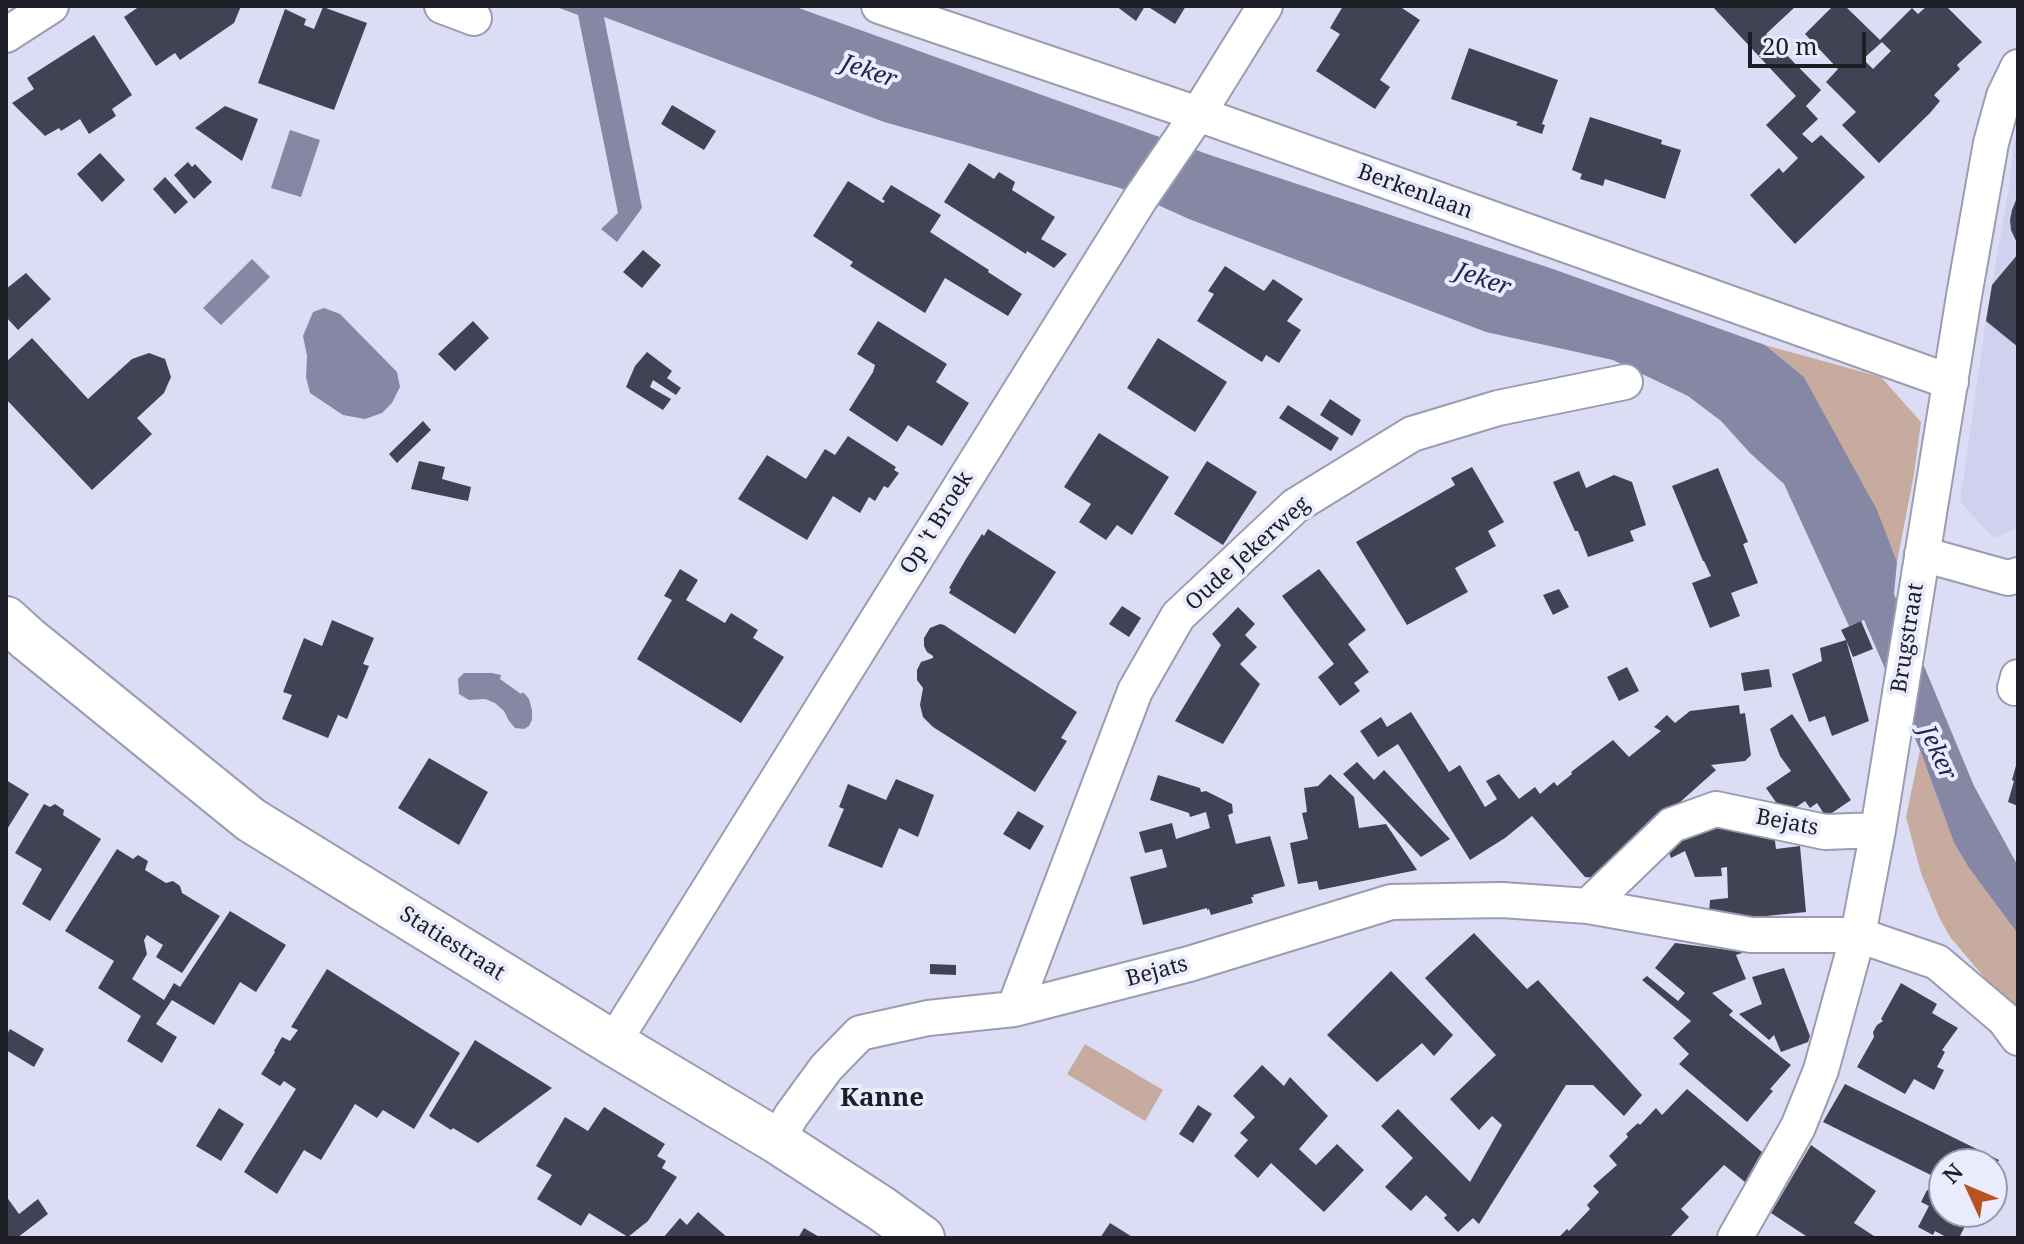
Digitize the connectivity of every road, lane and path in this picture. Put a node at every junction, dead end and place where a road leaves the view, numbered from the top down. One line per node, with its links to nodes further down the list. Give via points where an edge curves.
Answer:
1 (51, 6): 6 (street)
2 (442, 6): 5 (street)
3 (879, 6): 8 (street, Berkenlaan)
4 (1265, 6): 8 (street, Op 't Broek)
5 (474, 18)
6 (6, 35)
7 (2018, 67): 10 (street, Brugstraat, via 1991,143)
8 (1191, 124): 10 (street, Berkenlaan); 19 (street, Op 't Broek)
9 (1625, 382): 17 (street, Oude Jekerweg, via 1498,408 1412,434 1295,506 1178,616 1135,691)
10 (1951, 382): 11 (street, Brugstraat)
11 (1922, 554): 12 (street, via 2008,578); 14 (street, Brugstraat)
12 (2018, 575)
13 (6, 619): 19 (main road, Statiestraat, via 251,820)
14 (1878, 830): 15 (street, Bejats, via 1825,832 1716,809 1672,825); 16 (street, Brugstraat)
15 (1588, 906): 16 (street, Bejats, via 1751,935); 17 (street, Bejats, via 1502,900 1391,902 1189,964)
16 (1858, 935): 18 (street, Bejats, via 1937,962 2004,1019); 22 (street, Brugstraat, via 1821,1070 1798,1127)
17 (1014, 1009): 20 (street, Bejats, via 928,1018 860,1033 826,1068)
18 (2018, 1038)
19 (613, 1043): 20 (main road, Statiestraat)
20 (777, 1141): 21 (main road, Statiestraat)
21 (922, 1238)
22 (1735, 1238)

